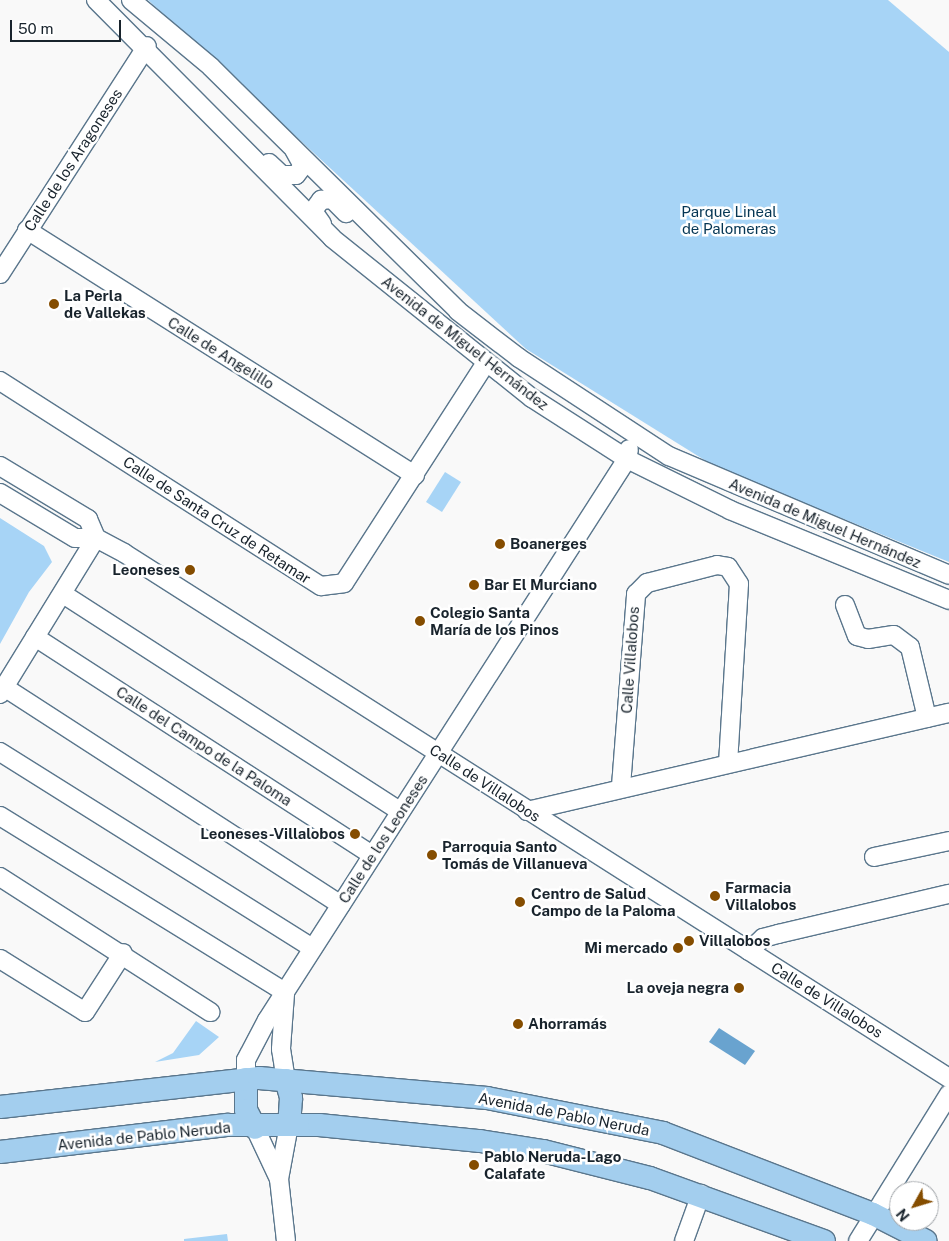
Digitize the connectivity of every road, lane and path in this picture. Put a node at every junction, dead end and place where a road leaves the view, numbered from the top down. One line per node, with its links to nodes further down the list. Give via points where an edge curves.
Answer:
1 (96, 0): 3 (street, Avenida de Miguel Hernández)
2 (131, 0): 5 (street, Avenida de Miguel Hernández, via 211,68)
3 (147, 46): 4 (street, Avenida de Miguel Hernández); 6 (street, Calle de los Aragoneses)
4 (224, 128): 5 (street, Avenida de Miguel Hernández, via 288,177 299,173 303,166); 7 (street, Avenida de Miguel Hernández)
5 (291, 145): 8 (street, Avenida de Miguel Hernández)
6 (27, 230): 9 (street, Calle de los Aragoneses); 15 (street, Calle de Angelillo)
7 (332, 238): 8 (street, Avenida de Miguel Hernández, via 312,211 326,198); 10 (street, Avenida de Miguel Hernández)
8 (398, 252): 12 (street, Avenida de Miguel Hernández, via 458,311)
9 (0, 274)
10 (486, 363): 13 (street, Avenida de Miguel Hernández); 15 (street, Calle de Santa Cruz de Retamar)
11 (0, 381): 15 (street, Calle de Santa Cruz de Retamar, via 321,586 344,583)
12 (622, 428): 13 (street, via 630,446); 18 (street, Avenida de Miguel Hernández, via 669,456 756,496)
13 (627, 459): 20 (street, Avenida de Miguel Hernández, via 730,510); 27 (street, Calle de los Leoneses)
14 (0, 466): 17 (street, via 88,519)
15 (415, 475)
16 (0, 493): 17 (street, via 75,538)
17 (96, 538): 19 (street); 27 (street, Calle de Villalobos)
18 (949, 575)
19 (63, 594): 22 (street); 30 (street)
20 (949, 600)
21 (845, 605): 25 (street, via 858,636 868,639 894,635 910,647)
22 (35, 637): 23 (street); 34 (street, Calle del Campo de la Paloma)
23 (2, 690): 38 (street)
24 (949, 713): 25 (street)
25 (927, 718): 28 (street)
26 (0, 752): 39 (street)
27 (438, 753): 30 (street, Calle de los Leoneses); 31 (street, Calle de Villalobos)
28 (728, 763): 29 (street); 29 (street, Calle Villalobos, via 739,584 728,567 718,565 647,582 636,594)
29 (621, 786): 31 (street)
30 (400, 811): 34 (street, Calle de los Leoneses)
31 (527, 811): 40 (street, Calle de Villalobos)
32 (0, 816): 43 (street)
33 (949, 841): 35 (street)
34 (372, 855): 38 (street, Calle de los Leoneses)
35 (874, 858)
36 (0, 876): 41 (street)
37 (949, 894): 40 (street, via 763,938)
38 (341, 905): 39 (street, Calle de los Leoneses)
39 (313, 948): 43 (street, Calle de los Leoneses)
40 (749, 951): 45 (street, Calle de Villalobos)
41 (123, 953): 42 (street, via 85,1012); 44 (street)
42 (0, 959)
43 (285, 992): 46 (street, Calle de los Leoneses, via 246,1060); 47 (street, Calle de los Leoneses, via 281,1049)
44 (210, 1012)
45 (949, 1077)
46 (246, 1079): 47 (main road, Avenida de Pablo Neruda); 49 (main road); 51 (main road, via 246,1110)
47 (286, 1080): 50 (main road, via 291,1098); 55 (main road, Avenida de Pablo Neruda, via 487,1098 663,1133)
48 (949, 1094): 55 (street)
49 (0, 1107)
50 (289, 1125): 51 (main road, Avenida de Pablo Neruda); 53 (street); 54 (main road, Avenida de Pablo Neruda, via 471,1140 543,1151)
51 (255, 1128): 52 (main road, Avenida de Pablo Neruda, via 228,1125); 53 (street)
52 (0, 1152)
53 (279, 1179): 56 (street)
54 (701, 1194): 57 (street); 58 (main road, Avenida de Pablo Neruda)
55 (873, 1214): 59 (street); 60 (main road, Avenida de Pablo Neruda)
56 (286, 1241)
57 (684, 1241)
58 (824, 1241)
59 (858, 1241)
60 (926, 1241)

